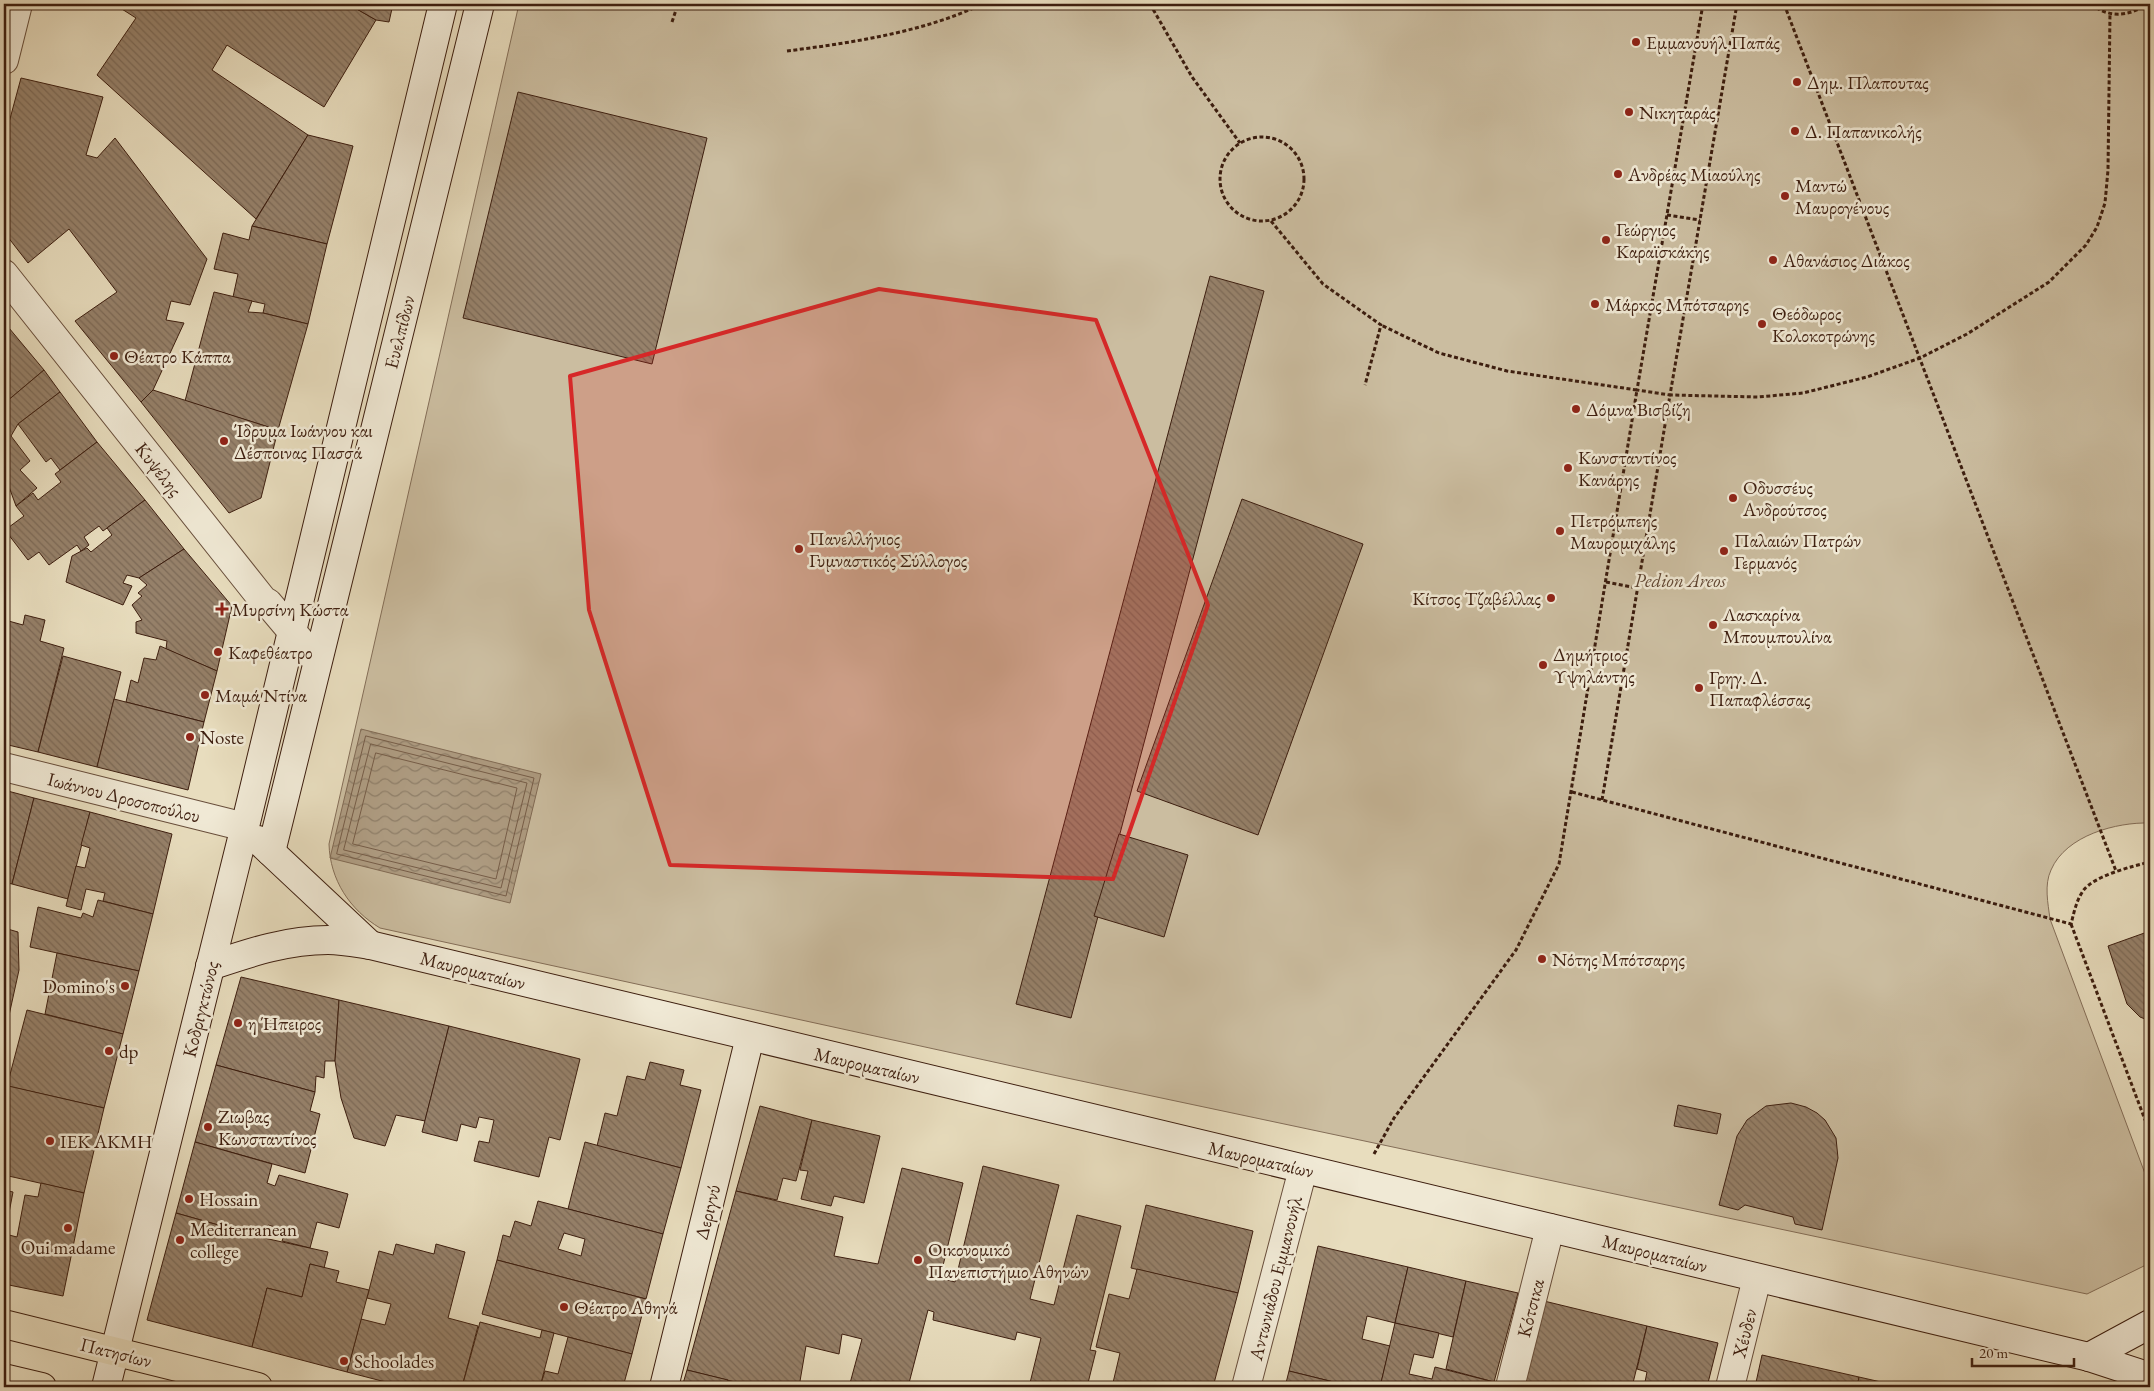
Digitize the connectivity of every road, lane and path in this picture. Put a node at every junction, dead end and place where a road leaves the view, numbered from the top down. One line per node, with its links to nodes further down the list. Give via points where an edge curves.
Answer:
1 (18, 4): 16 (main road)
2 (443, 4): 29 (main road, Ευελπίδων)
3 (480, 4): 30 (main road, Ευελπίδων)
4 (678, 4): 14 (path)
5 (982, 4): 15 (path, via 954,16 900,31)
6 (1150, 4): 17 (path, via 1192,77)
7 (1702, 4): 18 (path)
8 (1737, 4): 19 (path)
9 (1784, 4): 23 (path)
10 (2091, 4): 13 (path)
11 (2146, 4): 12 (path); 13 (path, via 2124,14)
12 (2150, 6)
13 (2110, 14): 23 (path, via 2108,170 2105,203 2097,227 2074,259 2049,282 1967,334)
14 (672, 22)
15 (787, 51)
16 (4, 60)
17 (1240, 143): 20 (path, via 1225,159 1220,174 1223,197 1241,216 1253,221); 20 (path, via 1268,137 1292,149 1300,161 1303,187 1299,200 1291,210)
18 (1667, 215): 19 (path); 25 (path)
19 (1700, 220): 26 (path)
20 (1271, 221): 22 (path, via 1323,284)
21 (4, 274): 29 (main road, Κυψέλης, via 263,600)
22 (1381, 325): 24 (path); 25 (path, via 1439,353 1506,371)
23 (1920, 358): 26 (path, via 1867,377 1803,393 1758,397); 37 (path)
24 (1365, 384)
25 (1638, 390): 26 (path); 27 (path)
26 (1670, 395): 28 (path)
27 (1606, 582): 28 (path); 32 (path)
28 (1637, 588): 33 (path)
29 (292, 630): 30 (main road, Κυψέλης); 34 (main road, Κοδριγκτώνος)
30 (317, 661): 35 (main road)
31 (4, 767): 34 (main road, Ιωάννου Δροσοπούλου)
32 (1572, 792): 33 (path); 44 (path, via 1559,864 1516,950 1394,1118)
33 (1602, 800): 38 (path)
34 (245, 827): 35 (main road, Μαυροματαίων); 40 (main road, Κοδριγκτώνος)
35 (271, 852): 39 (main road, Μαυροματαίων)
36 (2150, 862): 37 (path)
37 (2116, 871): 38 (path, via 2084,889)
38 (2071, 924): 42 (path)
39 (370, 945): 40 (main road, Μαυροματαίων, via 329,940 287,943 264,947); 41 (main road, Μαυροματαίων)
40 (210, 966): 49 (main road, Κοδριγκτώνος)
41 (750, 1037): 43 (main road, Μαυροματαίων); 56 (main road, Δεριγνύ)
42 (2150, 1134)
43 (1303, 1169): 44 (main road, Μαυροματαίων); 57 (main road, Αντωνιάδου Εμμανουήλ)
44 (1359, 1182): 45 (main road, Μαυροματαίων)
45 (1550, 1228): 46 (main road, Μαυροματαίων); 58 (main road, Κότσικα)
46 (1757, 1278): 50 (main road, Μαυροματαίων); 59 (main road, Χέυδεν)
47 (4, 1324): 49 (main road, Πατησίων)
48 (2150, 1324): 50 (main road)
49 (115, 1352): 54 (main road, Κοδριγκτώνος); 55 (main road, Πατησίων)
50 (2089, 1357): 51 (main road, Μαυροματαίων)
51 (2150, 1377)
52 (4, 1378): 53 (main road)
53 (42, 1387)
54 (106, 1387)
55 (258, 1387)
56 (664, 1387)
57 (1246, 1387)
58 (1510, 1387)
59 (1730, 1387)

